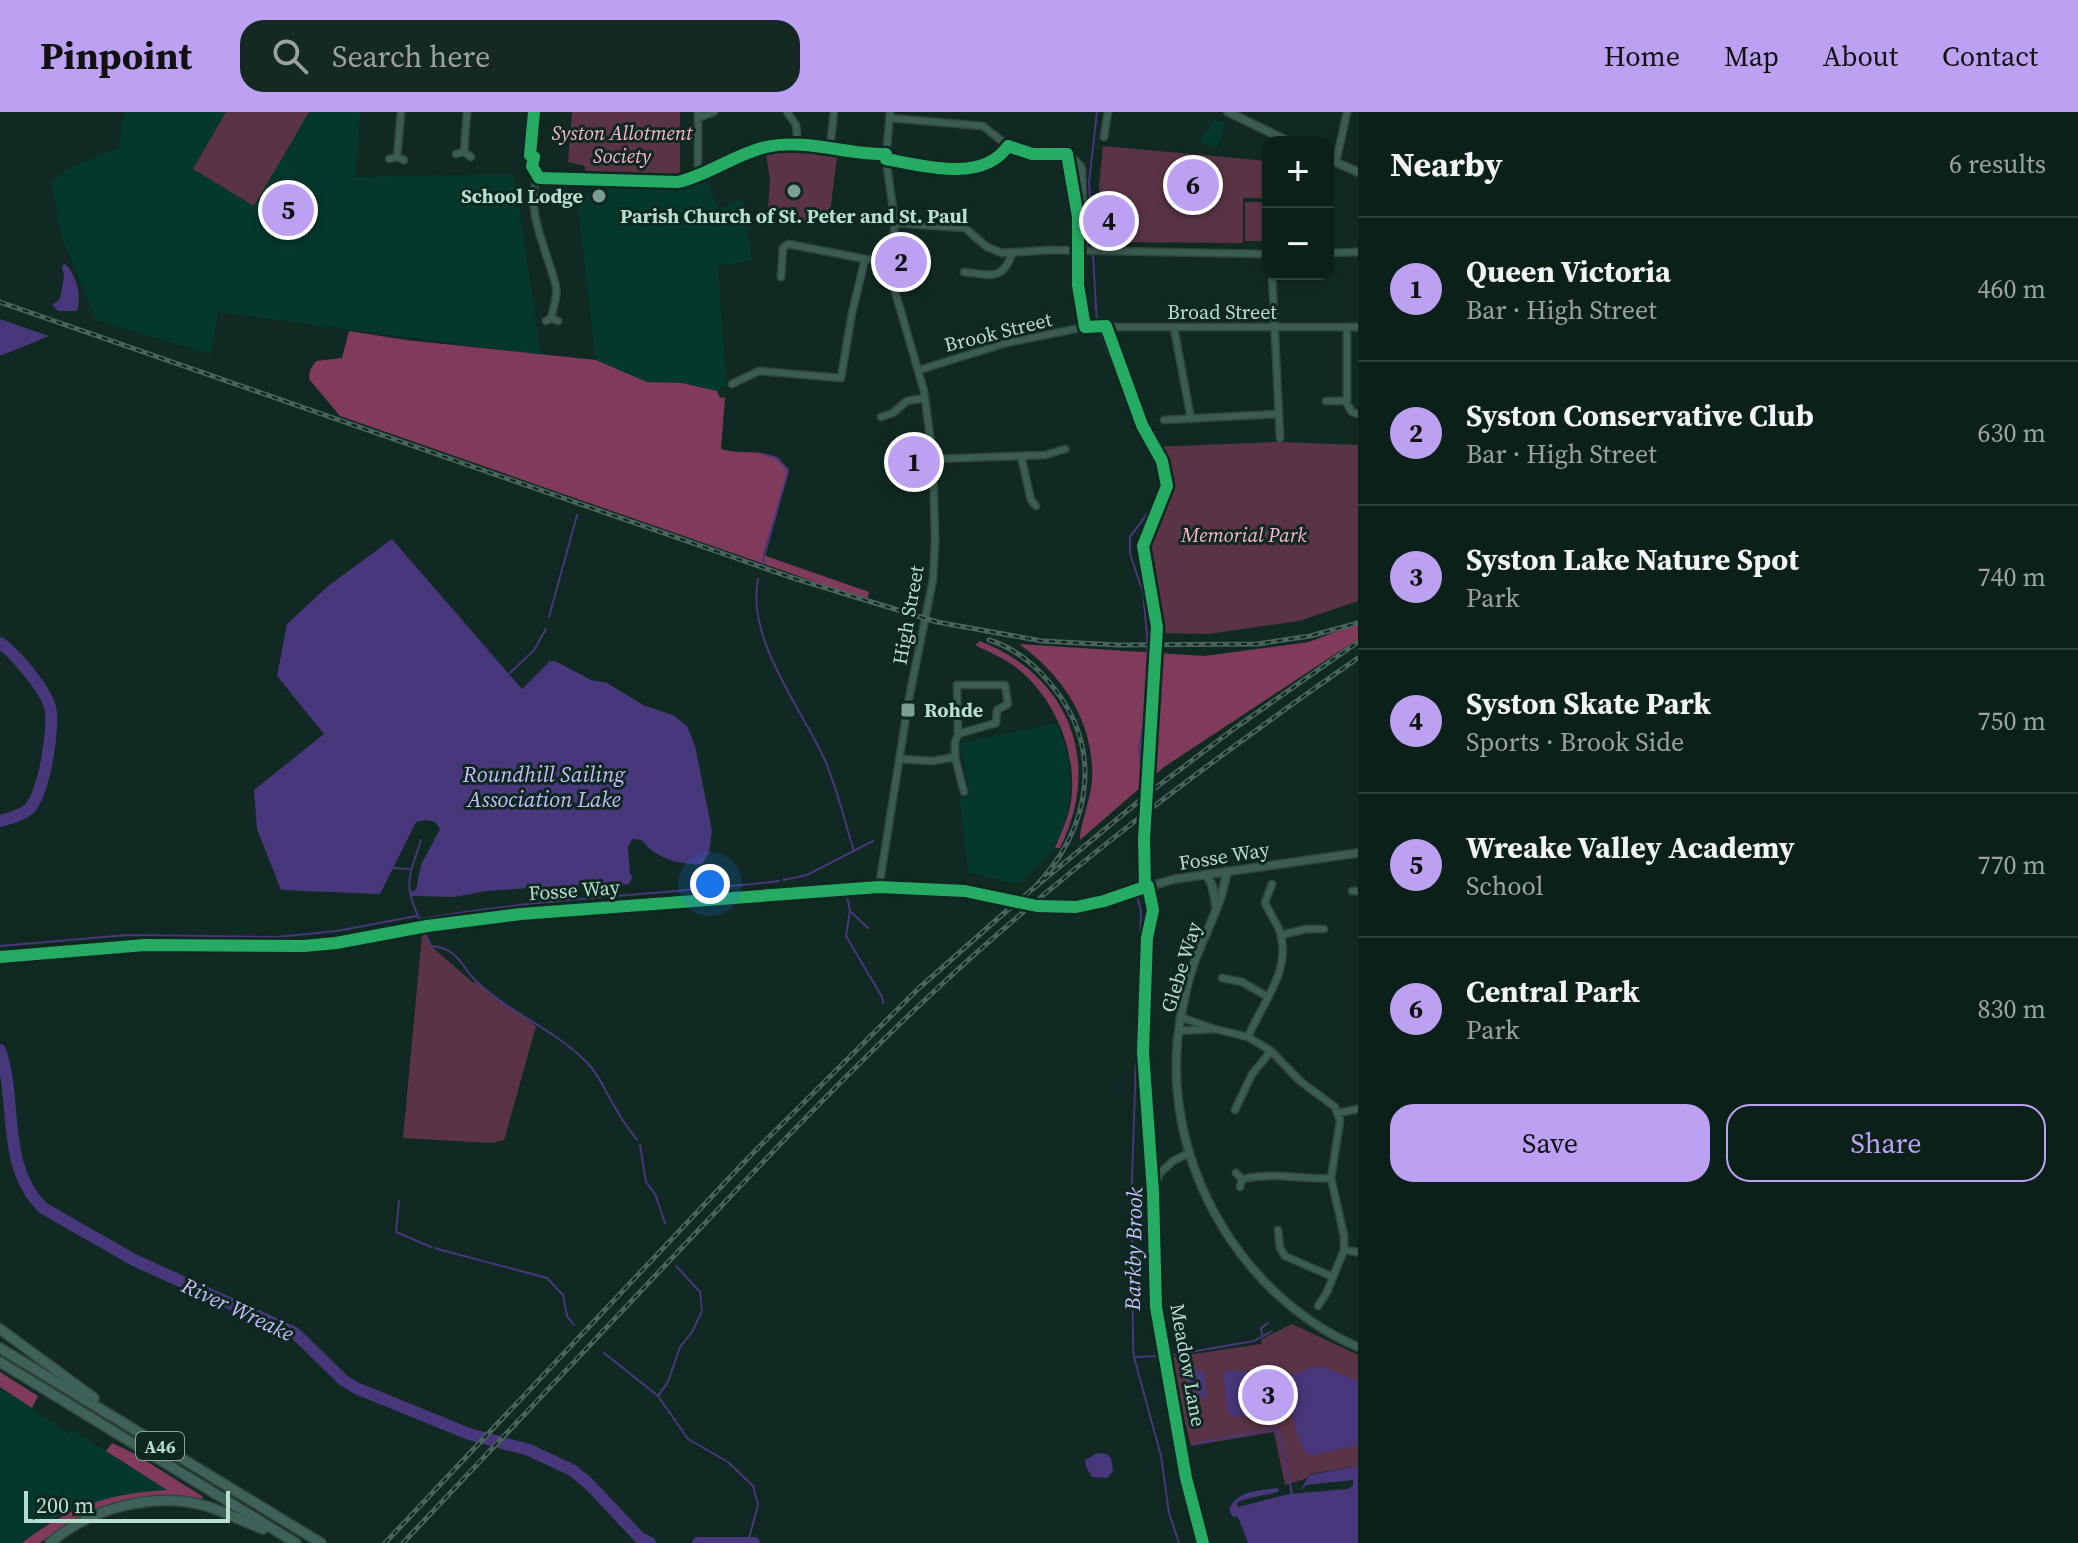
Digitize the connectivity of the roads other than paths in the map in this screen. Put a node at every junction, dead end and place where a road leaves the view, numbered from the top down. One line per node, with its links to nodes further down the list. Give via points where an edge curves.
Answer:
1 (401, 112): 22 (street, via 400,158)
2 (467, 112): 19 (street, via 460,153)
3 (534, 112): 17 (street)
4 (714, 112): 10 (street)
5 (787, 112): 14 (street, via 796,125)
6 (834, 112): 16 (street)
7 (1108, 112): 13 (street)
8 (1228, 112): 12 (street)
9 (1347, 112): 18 (street)
10 (698, 115): 27 (street)
11 (890, 115): 15 (street, via 983,126); 20 (street, High Street)
12 (1278, 136)
13 (1104, 137)
14 (798, 144): 16 (street); 27 (street, via 765,147)
15 (1008, 146): 20 (street, via 993,161 967,168); 30 (street, via 1032,154 1067,154 1078,162)
16 (830, 148): 20 (street)
17 (530, 155): 21 (street); 23 (street)
18 (1334, 156)
19 (471, 157)
20 (886, 157): 29 (street, High Street)
21 (521, 158)
22 (389, 159)
23 (537, 159)
24 (1334, 161): 26 (street)
25 (581, 167): 28 (street)
26 (1358, 172)
27 (702, 174): 28 (street, via 669,183)
28 (581, 178): 40 (street, via 539,178 534,191 538,235 556,291)
29 (895, 223): 32 (street, via 965,228 981,242); 36 (street, High Street)
30 (1083, 250): 32 (street); 34 (street); 41 (street, via 1079,298)
31 (1358, 252): 33 (street)
32 (1012, 253): 37 (street, via 1003,272 989,278 974,269)
33 (1334, 253)
34 (1262, 254)
35 (865, 259): 36 (street); 38 (street, via 788,244 783,248); 47 (street, via 841,378 759,371)
36 (890, 261): 46 (street, High Street, via 891,286)
37 (964, 272)
38 (781, 277)
39 (1272, 280): 45 (street)
40 (552, 320)
41 (1085, 327): 44 (street, Broad Street); 46 (street, Brook Street, via 1006,343)
42 (1347, 327): 43 (street, Broad Street); 45 (street, Broad Street); 50 (street)
43 (1358, 327)
44 (1174, 328): 45 (street, Broad Street); 54 (street)
45 (1274, 328): 51 (street)
46 (919, 370): 48 (street, High Street)
47 (732, 384)
48 (925, 398): 53 (street, via 907,401); 59 (street, High Street)
49 (1326, 401): 50 (street)
50 (1347, 401): 52 (street)
51 (1278, 414): 54 (street); 56 (street)
52 (1358, 414)
53 (881, 417)
54 (1191, 419): 55 (street)
55 (1164, 420)
56 (1280, 438)
57 (1065, 449): 58 (street)
58 (1021, 456): 59 (street); 60 (street)
59 (933, 459): 63 (street, High Street, via 933,580)
60 (1036, 506)
61 (958, 734): 61 (street, via 996,723 997,710 1008,704 1005,685 957,685); 62 (street)
62 (955, 757): 63 (street); 64 (street)
63 (900, 759): 69 (street, High Street)
64 (964, 792)
65 (1358, 853): 66 (street, Fosse Way)
66 (1227, 871): 67 (street, Fosse Way); 73 (street, Glebe Way)
67 (1206, 874): 70 (street, Fosse Way); 73 (street, Glebe Way)
68 (1272, 884): 71 (street)
69 (879, 887): 70 (street, Fosse Way, via 965,891 1057,908 1088,905); 79 (street, Fosse Way, via 583,908 304,946 145,945)
70 (1144, 887): 77 (street, via 1153,910)
71 (1265, 902): 72 (street); 76 (street)
72 (1253, 903)
73 (1216, 908): 82 (street, Glebe Way)
74 (1314, 929): 75 (street); 76 (street); 78 (street)
75 (1324, 929)
76 (1281, 935): 81 (street, via 1281,964)
77 (1147, 938)
78 (1314, 940)
79 (0, 957)
80 (1222, 978): 81 (street, via 1233,975)
81 (1268, 997): 85 (street)
82 (1180, 1017): 83 (street); 84 (street, Glebe Way)
83 (1215, 1029): 84 (street); 85 (street)
84 (1179, 1031): 90 (street, Glebe Way, via 1179,1108)
85 (1248, 1037): 86 (street)
86 (1271, 1051): 88 (street, via 1252,1074); 89 (street)
87 (1358, 1109): 89 (street)
88 (1235, 1110)
89 (1338, 1113): 92 (street)
90 (1189, 1153): 103 (street, Glebe Way, via 1206,1198 1245,1260 1295,1309); 111 (street, Meadow Lane, via 1160,1173 1153,1192 1156,1307)
91 (1236, 1173): 93 (street)
92 (1331, 1178): 93 (street, via 1298,1179 1277,1173); 96 (street)
93 (1242, 1179): 94 (street)
94 (1240, 1187)
95 (1278, 1230): 98 (street)
96 (1344, 1250): 97 (street); 100 (street)
97 (1358, 1252)
98 (1285, 1256): 99 (street); 100 (street)
99 (1278, 1264)
100 (1333, 1277): 101 (street)
101 (1318, 1306)
102 (0, 1329): 106 (highway)
103 (1358, 1347)
104 (0, 1348): 106 (highway, A46)
105 (0, 1362): 107 (highway, A46)
106 (109, 1413): 110 (highway, A46)
107 (278, 1533): 108 (highway, via 205,1505 141,1503 76,1524); 109 (highway, A46)
108 (50, 1543)
109 (296, 1543)
110 (321, 1543)
111 (1203, 1543)

